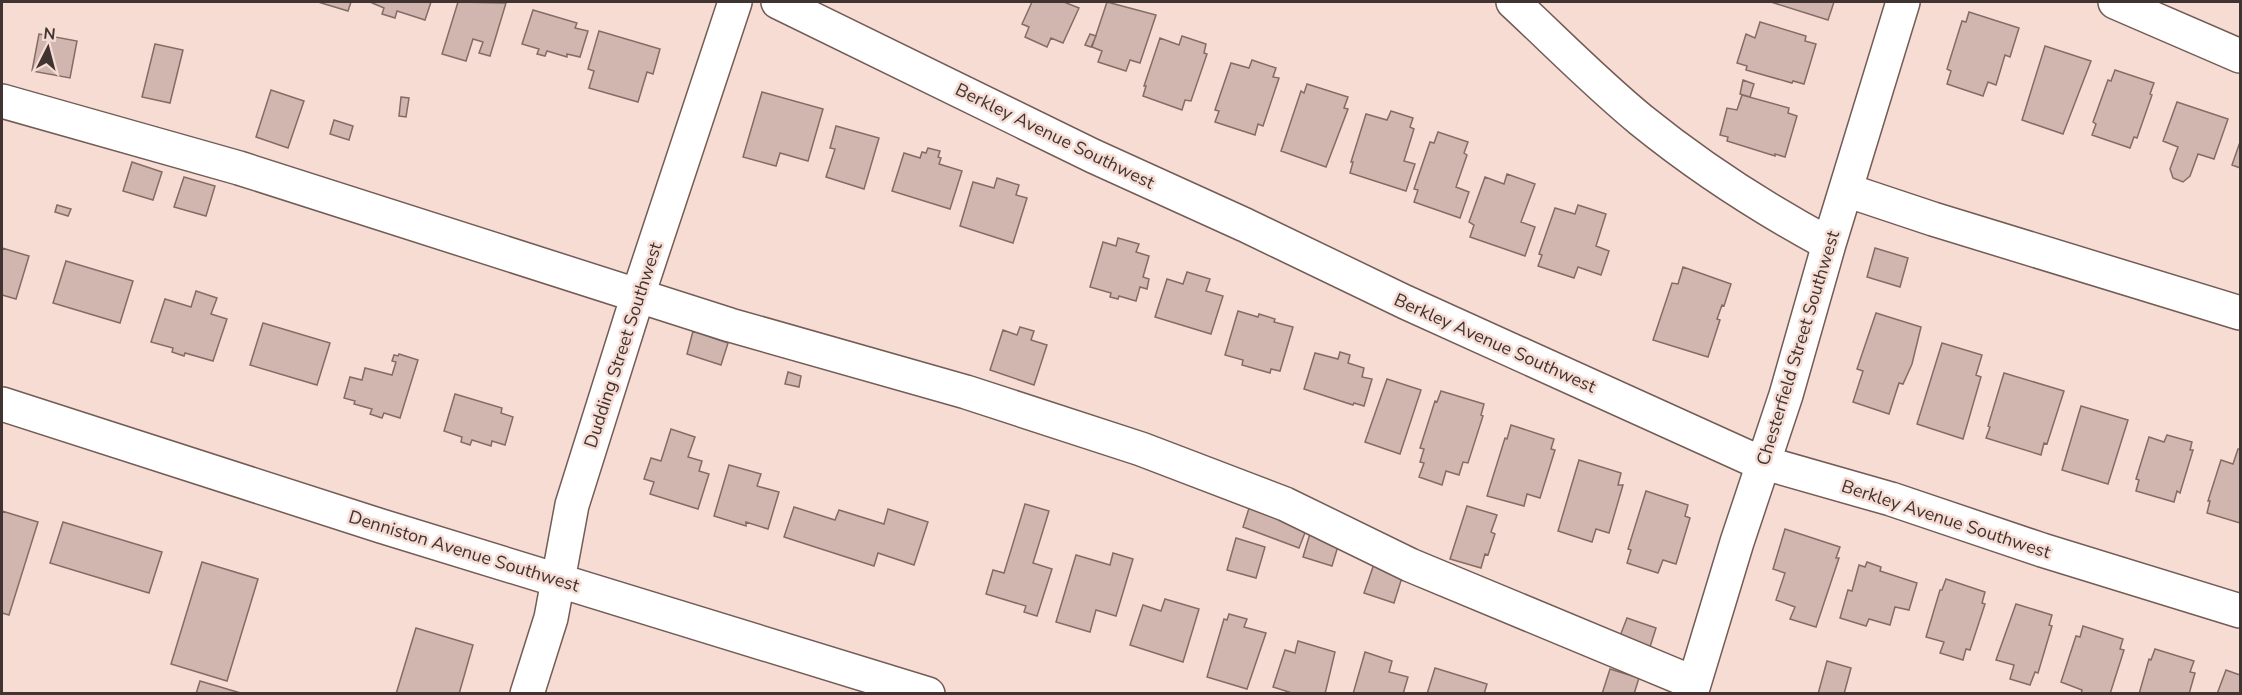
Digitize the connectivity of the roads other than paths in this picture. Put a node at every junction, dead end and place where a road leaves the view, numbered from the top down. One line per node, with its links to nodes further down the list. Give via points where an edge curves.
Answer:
1 (735, 2): 10 (street, Dudding Street Southwest)
2 (778, 2): 13 (street, Berkley Avenue Southwest, via 1405,302)
3 (1513, 2): 9 (street, via 1640,119 1689,158)
4 (1903, 2): 8 (street, Chesterfield Street Southwest)
5 (2115, 2): 6 (street)
6 (2241, 56)
7 (2, 101): 10 (street, via 239,168)
8 (1846, 190): 9 (street, Chesterfield Street Southwest); 11 (street)
9 (1829, 244): 13 (street, Chesterfield Street Southwest)
10 (638, 295): 14 (street, Dudding Street Southwest, via 572,505); 16 (street, via 966,392 1152,453 1285,504 1410,564)
11 (2241, 313)
12 (2, 404): 14 (street, Denniston Avenue Southwest)
13 (1764, 462): 15 (street, Berkley Avenue Southwest); 16 (street, Chesterfield Street Southwest)
14 (558, 579): 17 (street, Dudding Street Southwest, via 551,618); 18 (street, Denniston Avenue Southwest)
15 (2241, 611)
16 (1693, 688)
17 (527, 693)
18 (928, 693)

